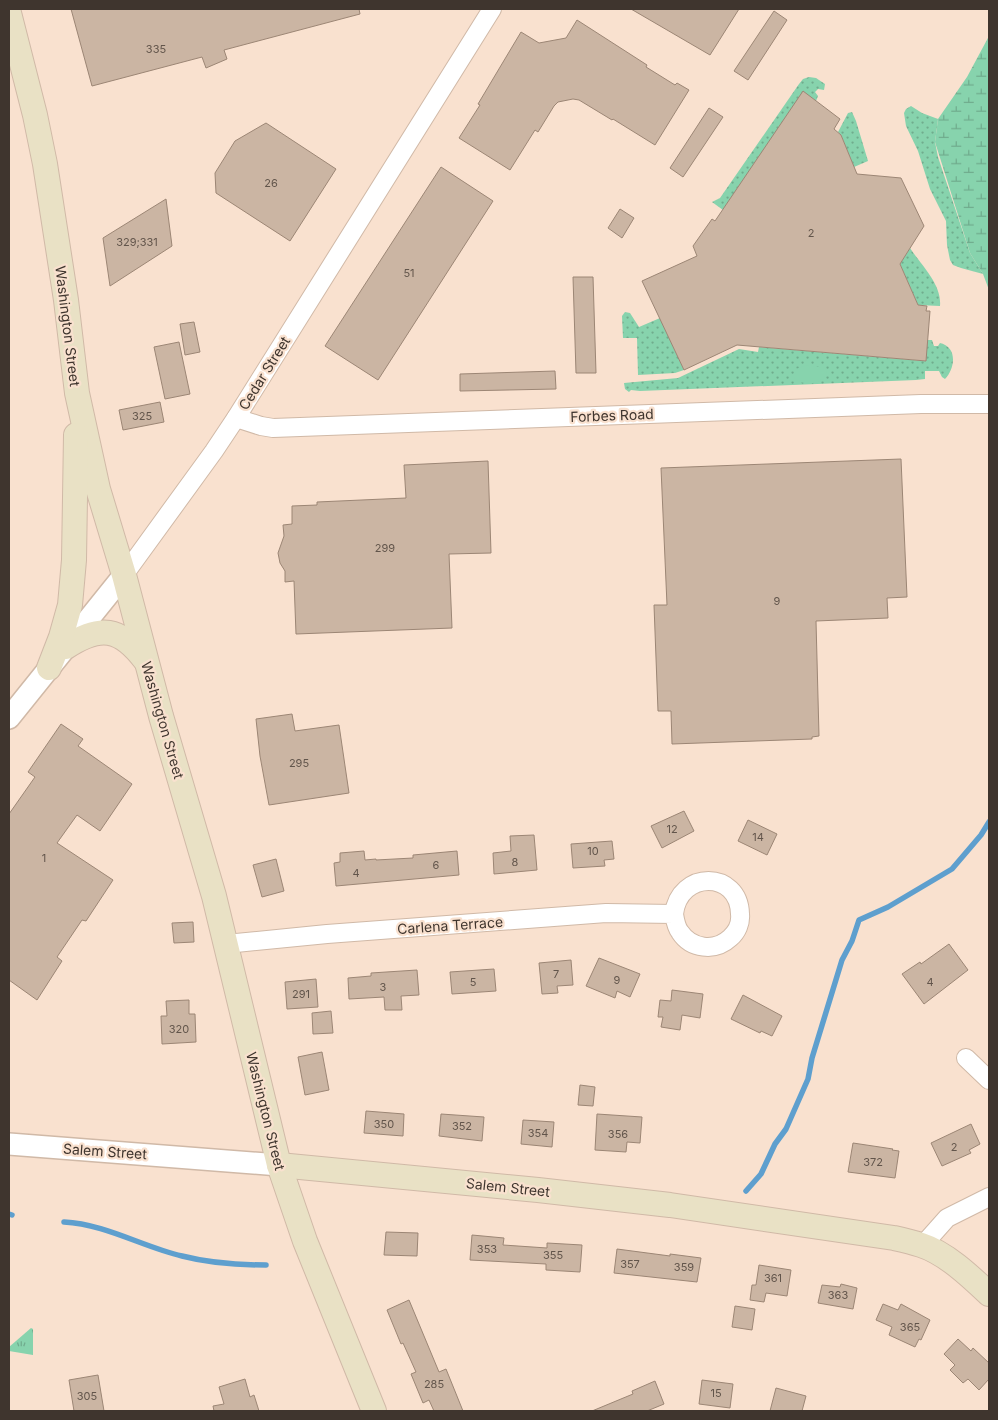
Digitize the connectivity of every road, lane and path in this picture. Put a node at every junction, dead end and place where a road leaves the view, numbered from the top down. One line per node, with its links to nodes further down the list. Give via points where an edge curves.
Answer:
1 (492, 9): 5 (street, Cedar Street)
2 (9, 13): 3 (main road, Washington Street, via 45,164)
3 (77, 393): 6 (main road, Washington Street, via 92,465); 9 (main road, via 70,605)
4 (989, 404): 5 (street, Forbes Road, via 273,428)
5 (236, 418): 6 (street, Cedar Street)
6 (124, 575): 7 (street, Cedar Street); 8 (main road, Washington Street)
7 (66, 647): 8 (main road, via 90,634 110,633 130,642); 9 (street, Cedar Street)
8 (146, 661): 12 (main road, Washington Street)
9 (49, 668): 10 (street, Cedar Street)
10 (9, 718)
11 (674, 914): 12 (street, Carlena Terrace, via 606,913)
12 (226, 944): 16 (main road, Washington Street)
13 (966, 1058): 14 (street)
14 (989, 1080)
15 (9, 1144): 16 (street, Salem Street)
16 (279, 1165): 18 (main road, Salem Street, via 670,1205 858,1232); 20 (main road, Washington Street, via 305,1241)
17 (989, 1197): 18 (street, via 947,1218)
18 (923, 1245): 19 (main road, Salem Street, via 955,1265)
19 (989, 1294)
20 (374, 1411)

